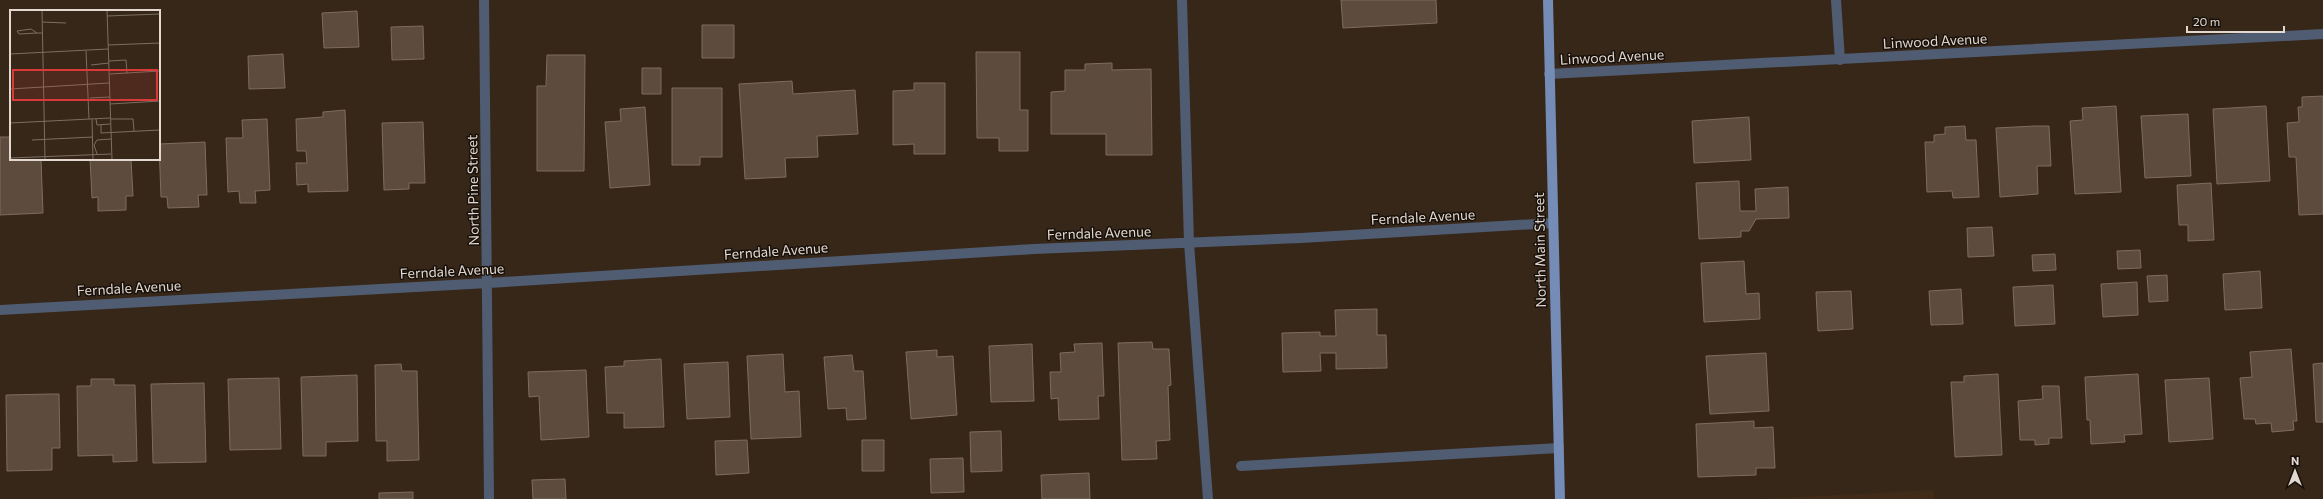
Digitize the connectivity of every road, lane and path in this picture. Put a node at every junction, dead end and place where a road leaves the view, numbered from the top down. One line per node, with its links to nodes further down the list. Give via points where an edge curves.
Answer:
1 (484, 0): 10 (street, North Pine Street)
2 (1182, 0): 9 (street)
3 (1548, 0): 7 (main road, North Main Street)
4 (1836, 0): 6 (street)
5 (2323, 34): 6 (street, Linwood Avenue)
6 (1840, 60): 7 (street, Linwood Avenue)
7 (1549, 74): 8 (main road, North Main Street)
8 (1553, 223): 9 (street, Ferndale Avenue); 12 (main road, North Main Street)
9 (1189, 243): 10 (street, Ferndale Avenue, via 1034,249); 15 (street)
10 (488, 283): 11 (street, Ferndale Avenue); 14 (street, North Pine Street)
11 (0, 310)
12 (1559, 448): 13 (street); 16 (main road, North Main Street)
13 (1241, 466)
14 (489, 499)
15 (1208, 499)
16 (1560, 499)

